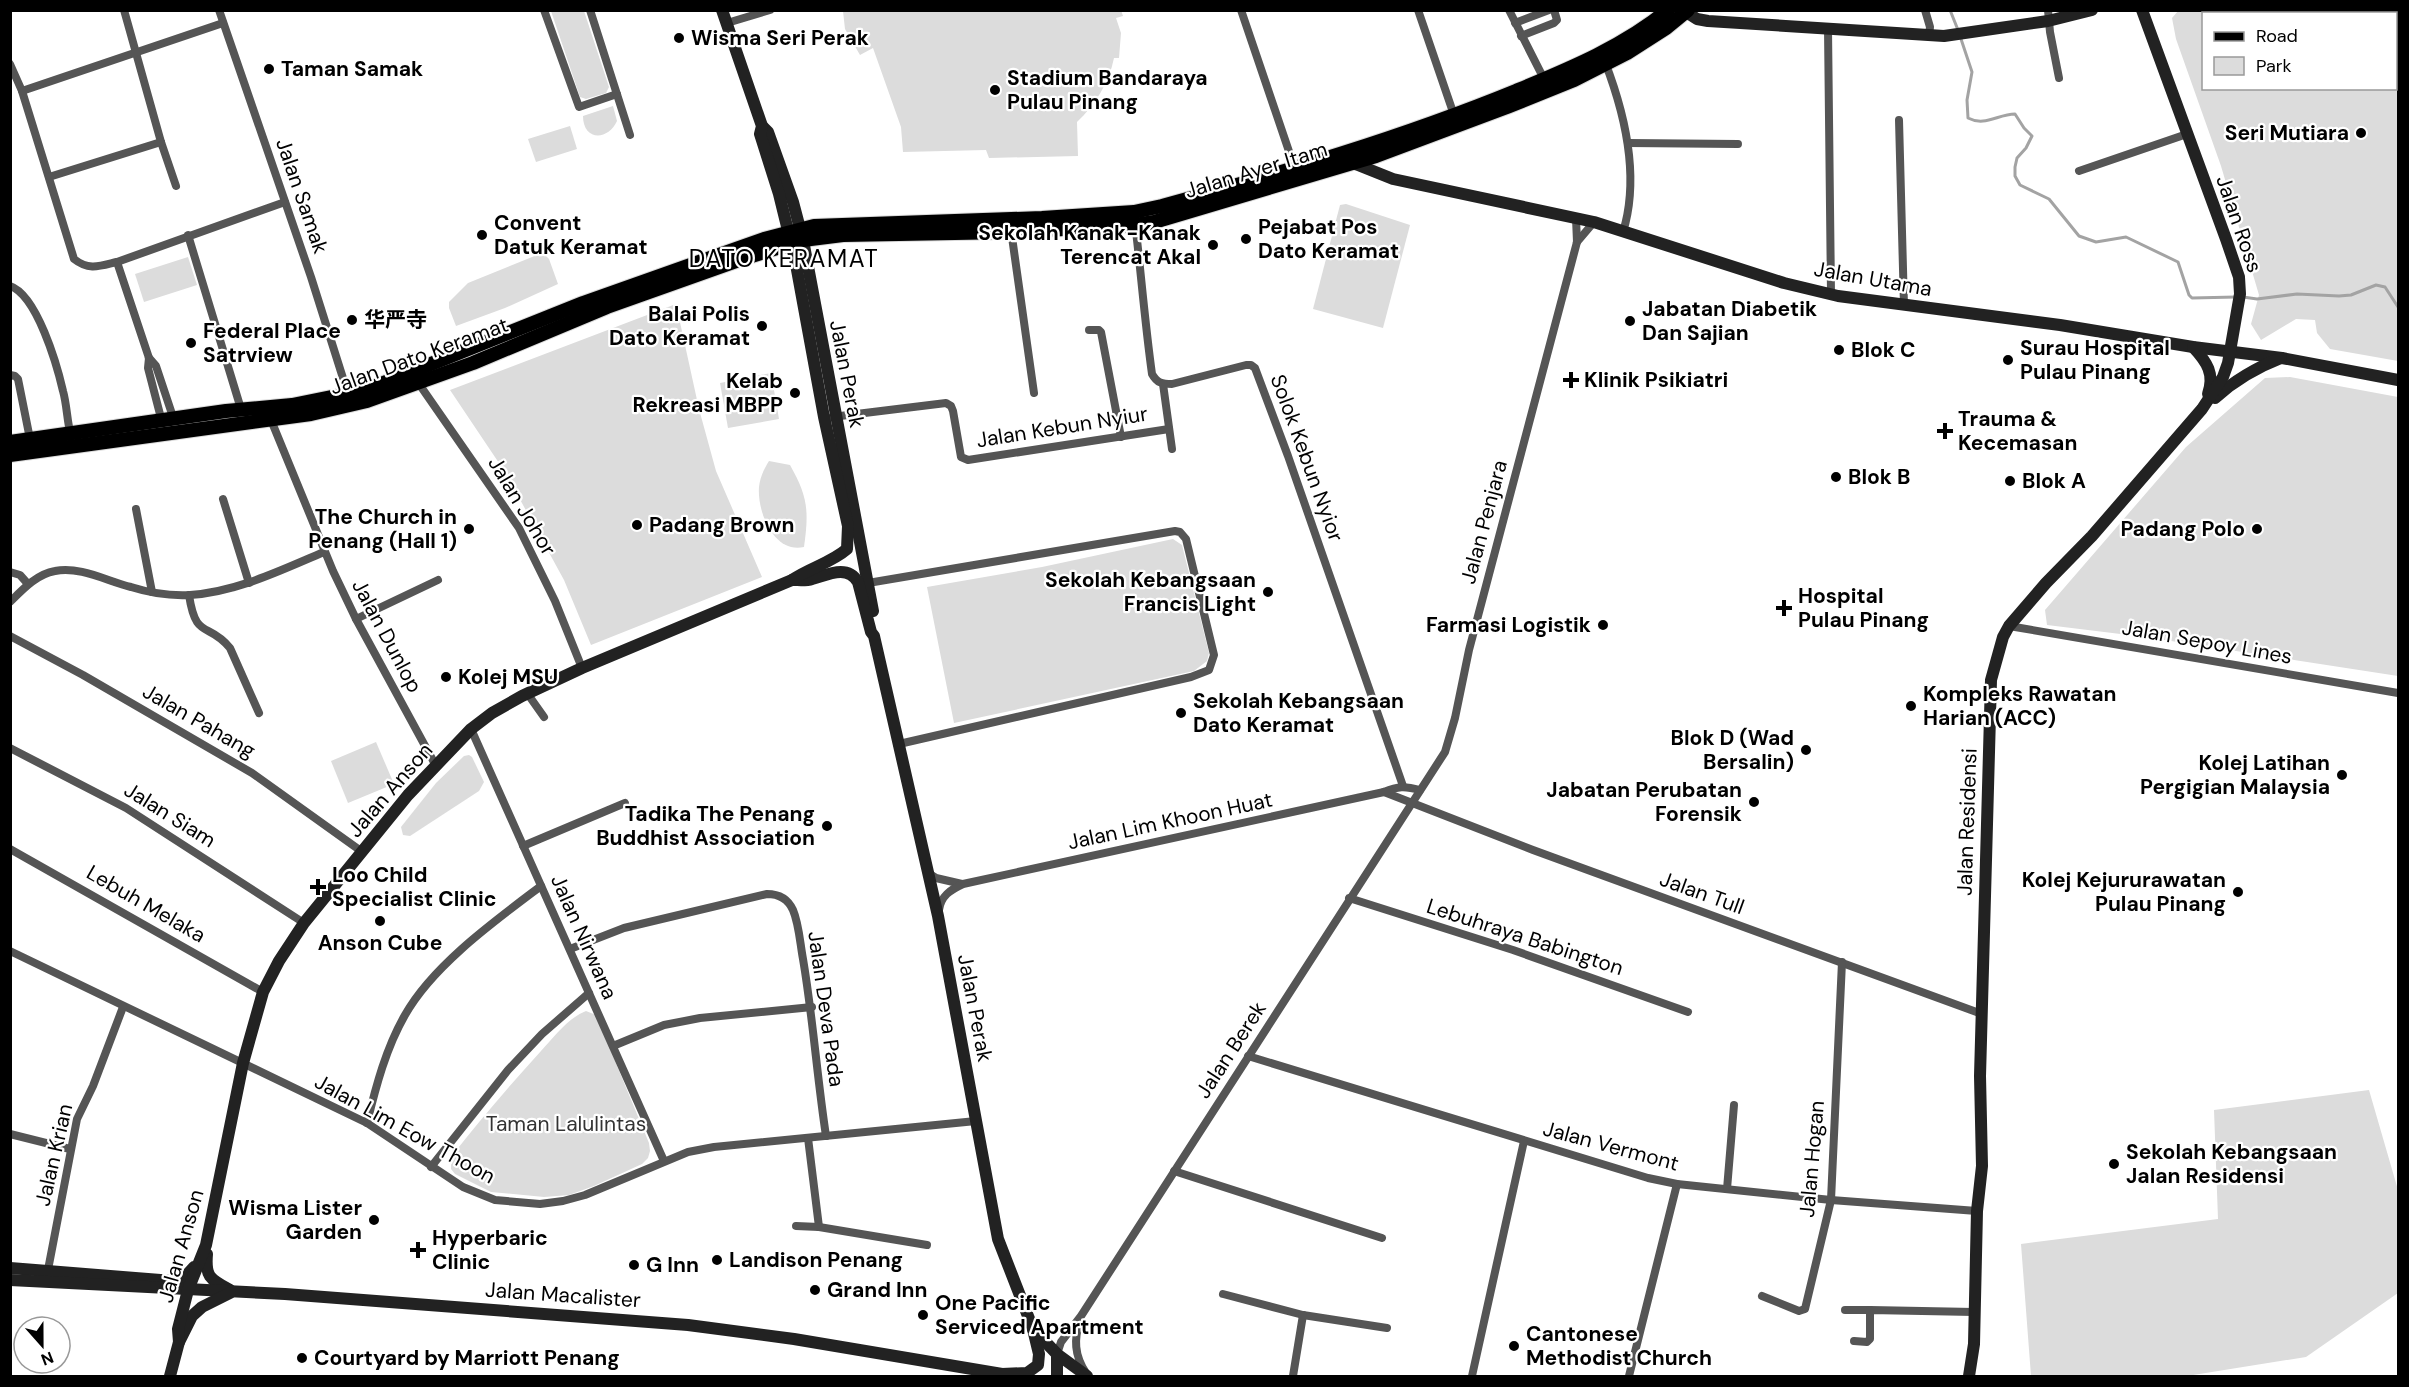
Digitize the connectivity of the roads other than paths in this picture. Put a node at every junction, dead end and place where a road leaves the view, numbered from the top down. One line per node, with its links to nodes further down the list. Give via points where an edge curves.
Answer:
1 (124, 10): 24 (street)
2 (219, 10): 18 (street, Jalan Samak)
3 (544, 10): 30 (street, via 579,107)
4 (590, 10): 30 (street)
5 (722, 10): 19 (main road, Jalan Perak)
6 (770, 10): 19 (street)
7 (1241, 10): 40 (street)
8 (1418, 10): 32 (street)
9 (1509, 10): 20 (street)
10 (1548, 10): 20 (street)
11 (1554, 10): 22 (street, via 1554,23)
12 (1668, 10): 25 (main road, Jalan Ayer Itam)
13 (1925, 10): 23 (street)
14 (2092, 10): 17 (main road)
15 (2142, 10): 33 (main road, Jalan Ross)
16 (1685, 11): 21 (main road, via 1708,21); 25 (main road, Jalan Ayer Itam, via 1666,28)
17 (2048, 16): 23 (main road, via 1964,35); 27 (street)
18 (223, 23): 24 (street); 43 (street, Jalan Samak)
19 (727, 23): 50 (main road, Jalan Perak, via 762,126 768,132)
20 (1515, 23): 22 (street)
21 (1828, 29): 23 (main road); 54 (street)
22 (1521, 36): 28 (street)
23 (1929, 36)
24 (136, 52): 29 (street); 35 (street)
25 (1604, 58): 28 (main road, Jalan Ayer Itam); 32 (main road, Jalan Ayer Itam, via 1564,84); 36 (street)
26 (10, 64): 29 (street)
27 (2059, 78)
28 (1544, 79): 32 (main road, Jalan Ayer Itam)
29 (22, 91): 41 (street)
30 (617, 94): 34 (street)
31 (1899, 120): 55 (street)
32 (1457, 121): 38 (main road, Jalan Ayer Itam); 40 (main road, Jalan Ayer Itam)
33 (2187, 134): 39 (street); 58 (main road, Jalan Ross, via 2239,277)
34 (630, 135)
35 (161, 142): 41 (street); 42 (street)
36 (1628, 143): 37 (street); 48 (street, via 1630,189)
37 (1738, 144)
38 (1353, 163): 40 (main road, Jalan Ayer Itam); 44 (main road, Jalan Utama, via 1393,179)
39 (2079, 171)
40 (1296, 173): 45 (main road, Jalan Ayer Itam, via 1192,212)
41 (49, 177): 52 (street, via 74,259 93,268)
42 (176, 186)
43 (285, 202): 49 (street); 65 (street, Jalan Samak)
44 (1576, 218): 46 (main road, Jalan Utama); 51 (street, Jalan Penjara)
45 (1135, 219): 47 (main road, Jalan Ayer Itam); 63 (street, via 1152,374)
46 (1594, 222): 48 (main road, Jalan Utama); 51 (street, Jalan Penjara)
47 (1010, 226): 50 (main road, Jalan Ayer Itam); 64 (street)
48 (1623, 232): 54 (main road, Jalan Utama)
49 (188, 235): 52 (street); 67 (street)
50 (796, 236): 61 (main road, Jalan Dato Keramat, via 607,307 474,363); 69 (main road, Jalan Perak)
51 (1577, 242): 105 (street, Jalan Penjara, via 1469,650 1449,742)
52 (117, 262): 70 (street)
53 (10, 286): 72 (street, via 30,304 50,345 64,392)
54 (1831, 294): 55 (main road, Jalan Utama)
55 (1904, 306): 57 (main road, Jalan Utama, via 2060,325)
56 (1089, 330): 73 (street, via 1101,332)
57 (2193, 347): 58 (main road, Jalan Utama); 66 (main road, via 2205,360 2212,382)
58 (2230, 352): 59 (main road, Jalan Utama); 66 (main road, Jalan Residensi, via 2223,377)
59 (2282, 358): 62 (main road, Jalan Utama); 66 (main road, via 2232,382)
60 (10, 375): 74 (street, via 18,379)
61 (415, 378): 65 (main road, Jalan Dato Keramat); 68 (main road, Jalan Dato Keramat, via 367,401); 95 (street, Jalan Johor, via 519,528)
62 (2398, 380)
63 (1163, 384): 71 (street); 104 (street, Solok Kebun Nyior, via 1246,365 1255,368)
64 (1034, 393)
65 (348, 394): 67 (main road, Jalan Dato Keramat)
66 (2202, 409): 92 (main road, Jalan Residensi)
67 (241, 410): 70 (main road, Jalan Dato Keramat)
68 (271, 420): 70 (main road, Jalan Dato Keramat); 81 (street, Jalan Dunlop)
69 (829, 421): 73 (street, Jalan Kebun Nyiur, via 946,404 951,406 961,457 968,460); 84 (main road, Jalan Perak, via 849,544 840,555); 86 (main road, Jalan Perak)
70 (167, 425): 72 (main road, Jalan Dato Keramat); 76 (main road, Jalan Dato Keramat)
71 (1169, 429): 73 (street, Jalan Kebun Nyiur); 77 (street)
72 (70, 434): 74 (main road, Jalan Dato Keramat); 76 (street, via 75,442)
73 (1121, 437)
74 (30, 440): 75 (main road, Jalan Dato Keramat)
75 (10, 442)
76 (86, 445): 78 (main road, Jalan Dato Keramat)
77 (1172, 449)
78 (10, 455)
79 (223, 499): 85 (street)
80 (136, 509): 88 (street)
81 (324, 552): 85 (street); 91 (street, Jalan Dunlop)
82 (10, 572): 87 (street, via 20,575)
83 (438, 580): 91 (street)
84 (792, 580): 94 (main road, Jalan Perak, via 809,580 835,572 854,576); 95 (main road, Jalan Anson)
85 (249, 583): 89 (street)
86 (868, 583): 94 (main road, Jalan Perak); 101 (street, via 1180,532 1186,539 1214,655 1209,670 1191,677)
87 (28, 584): 88 (street, via 55,571 71,570); 90 (street)
88 (152, 592): 89 (street)
89 (189, 595): 98 (street, via 197,625 228,645)
90 (10, 602)
91 (356, 619): 103 (street, Jalan Dunlop)
92 (2009, 626): 97 (street, Jalan Sepoy Lines); 126 (main road, Jalan Residensi, via 1991,680)
93 (10, 636): 111 (street, Jalan Pahang, via 252,772)
94 (874, 636): 101 (main road, Jalan Perak)
95 (582, 668): 96 (main road, Jalan Anson)
96 (527, 693): 99 (street); 100 (main road, Jalan Anson)
97 (2398, 693)
98 (259, 713)
99 (544, 717)
100 (471, 729): 103 (main road, Jalan Anson); 109 (street, Jalan Nirwana)
101 (899, 744): 112 (main road, Jalan Perak)
102 (10, 748): 117 (street, Jalan Siam, via 126,808)
103 (436, 766): 111 (main road, Jalan Anson)
104 (1403, 786): 105 (street); 106 (street, Jalan Lim Khoon Huat)
105 (1420, 790): 108 (street, Jalan Penjara)
106 (1384, 792): 108 (street); 113 (street, Jalan Lim Khoon Huat)
107 (625, 803): 109 (street)
108 (1410, 803): 115 (street, Jalan Berek); 120 (street, Jalan Tull)
109 (523, 846): 114 (street, Jalan Nirwana)
110 (10, 849): 121 (street, Lebuh Melaka)
111 (361, 851): 117 (main road, Jalan Anson)
112 (928, 873): 113 (street, Jalan Lim Khoon Huat); 116 (main road, Jalan Perak)
113 (963, 884): 116 (street, Jalan Lim Khoon Huat, via 945,895)
114 (542, 886): 118 (street, Jalan Nirwana); 132 (street, via 491,925 417,997 391,1045)
115 (1349, 898): 125 (street, Lebuhraya Babington); 128 (street, Jalan Berek)
116 (938, 916): 131 (main road, Jalan Perak)
117 (304, 923): 121 (main road, Jalan Anson)
118 (570, 949): 122 (street, Jalan Nirwana); 124 (street, Jalan Deva Pada, via 624,928 776,894 794,911)
119 (10, 951): 123 (street, Jalan Lim Eow Thoon)
120 (1842, 962): 126 (street, Jalan Tull); 143 (street, Jalan Hogan)
121 (263, 992): 129 (main road, Jalan Anson)
122 (589, 993): 127 (street, Jalan Nirwana); 139 (street, via 508,1070)
123 (123, 1007): 129 (street, Jalan Lim Eow Thoon); 137 (street, Jalan Krian, via 81,1107)
124 (812, 1007): 127 (street, via 664,1025); 134 (street, Jalan Deva Pada)
125 (1688, 1012)
126 (1982, 1014): 144 (main road, Jalan Residensi, via 1982,1166)
127 (613, 1046): 138 (street, Jalan Nirwana)
128 (1248, 1056): 136 (street, Jalan Vermont); 140 (street, Jalan Berek)
129 (243, 1063): 132 (street, Jalan Lim Eow Thoon); 148 (main road, Jalan Anson)
130 (1734, 1106): 142 (street)
131 (976, 1121): 134 (street, Jalan Lim Eow Thoon); 163 (main road, Jalan Perak, via 998,1239)
132 (367, 1123): 139 (street, Jalan Lim Eow Thoon)
133 (10, 1134): 137 (street)
134 (826, 1136): 135 (street, Jalan Lim Eow Thoon)
135 (808, 1138): 138 (street, Jalan Lim Eow Thoon, via 714,1147); 146 (street)
136 (1524, 1141): 141 (street, Jalan Vermont); 173 (street)
137 (70, 1149): 151 (street, Jalan Krian)
138 (664, 1161): 139 (street, Jalan Lim Eow Thoon, via 585,1195 540,1204 481,1195)
139 (431, 1167)
140 (1174, 1171): 147 (street); 161 (street, Jalan Berek)
141 (1677, 1184): 142 (street, Jalan Vermont); 174 (street)
142 (1727, 1189): 143 (street, Jalan Vermont)
143 (1831, 1200): 144 (street, Jalan Vermont); 156 (street, Jalan Hogan, via 1805,1310 1798,1311)
144 (1977, 1211): 159 (main road, Jalan Residensi)
145 (796, 1226): 146 (street)
146 (819, 1227): 149 (street)
147 (1382, 1238)
148 (206, 1245): 151 (main road, Jalan Macalister, via 192,1271 173,1281); 153 (main road, Jalan Anson); 154 (main road, via 209,1276)
149 (927, 1245)
150 (10, 1268): 151 (main road, Jalan Macalister)
151 (47, 1276): 152 (main road, Jalan Macalister); 153 (main road, Jalan Macalister)
152 (10, 1280)
153 (188, 1290): 154 (main road, Jalan Macalister); 165 (main road, Jalan Anson, via 178,1329)
154 (234, 1292): 165 (main road, via 192,1316); 168 (main road, Jalan Macalister, via 688,1325)
155 (1223, 1294): 160 (street)
156 (1762, 1296)
157 (1845, 1310): 158 (street)
158 (1870, 1310): 159 (street); 164 (street, via 1870,1339)
159 (1974, 1312): 166 (main road, Jalan Residensi)
160 (1303, 1315): 162 (street); 172 (street)
161 (1081, 1316): 167 (street, Jalan Berek, via 1061,1342); 171 (street, Jalan Berek, via 1075,1346)
162 (1387, 1328)
163 (1033, 1329): 167 (main road, Jalan Perak); 168 (main road, Jalan Macalister, via 1038,1365 1027,1373)
164 (1854, 1341)
165 (179, 1342): 169 (main road, Jalan Anson)
166 (1974, 1344): 175 (main road); 176 (main road, Jalan Residensi)
167 (1057, 1354): 170 (main road); 171 (main road)
168 (1005, 1375)
169 (171, 1377)
170 (1057, 1377)
171 (1088, 1377)
172 (1293, 1377)
173 (1472, 1377)
174 (1629, 1377)
175 (1959, 1377)
176 (1971, 1377)

